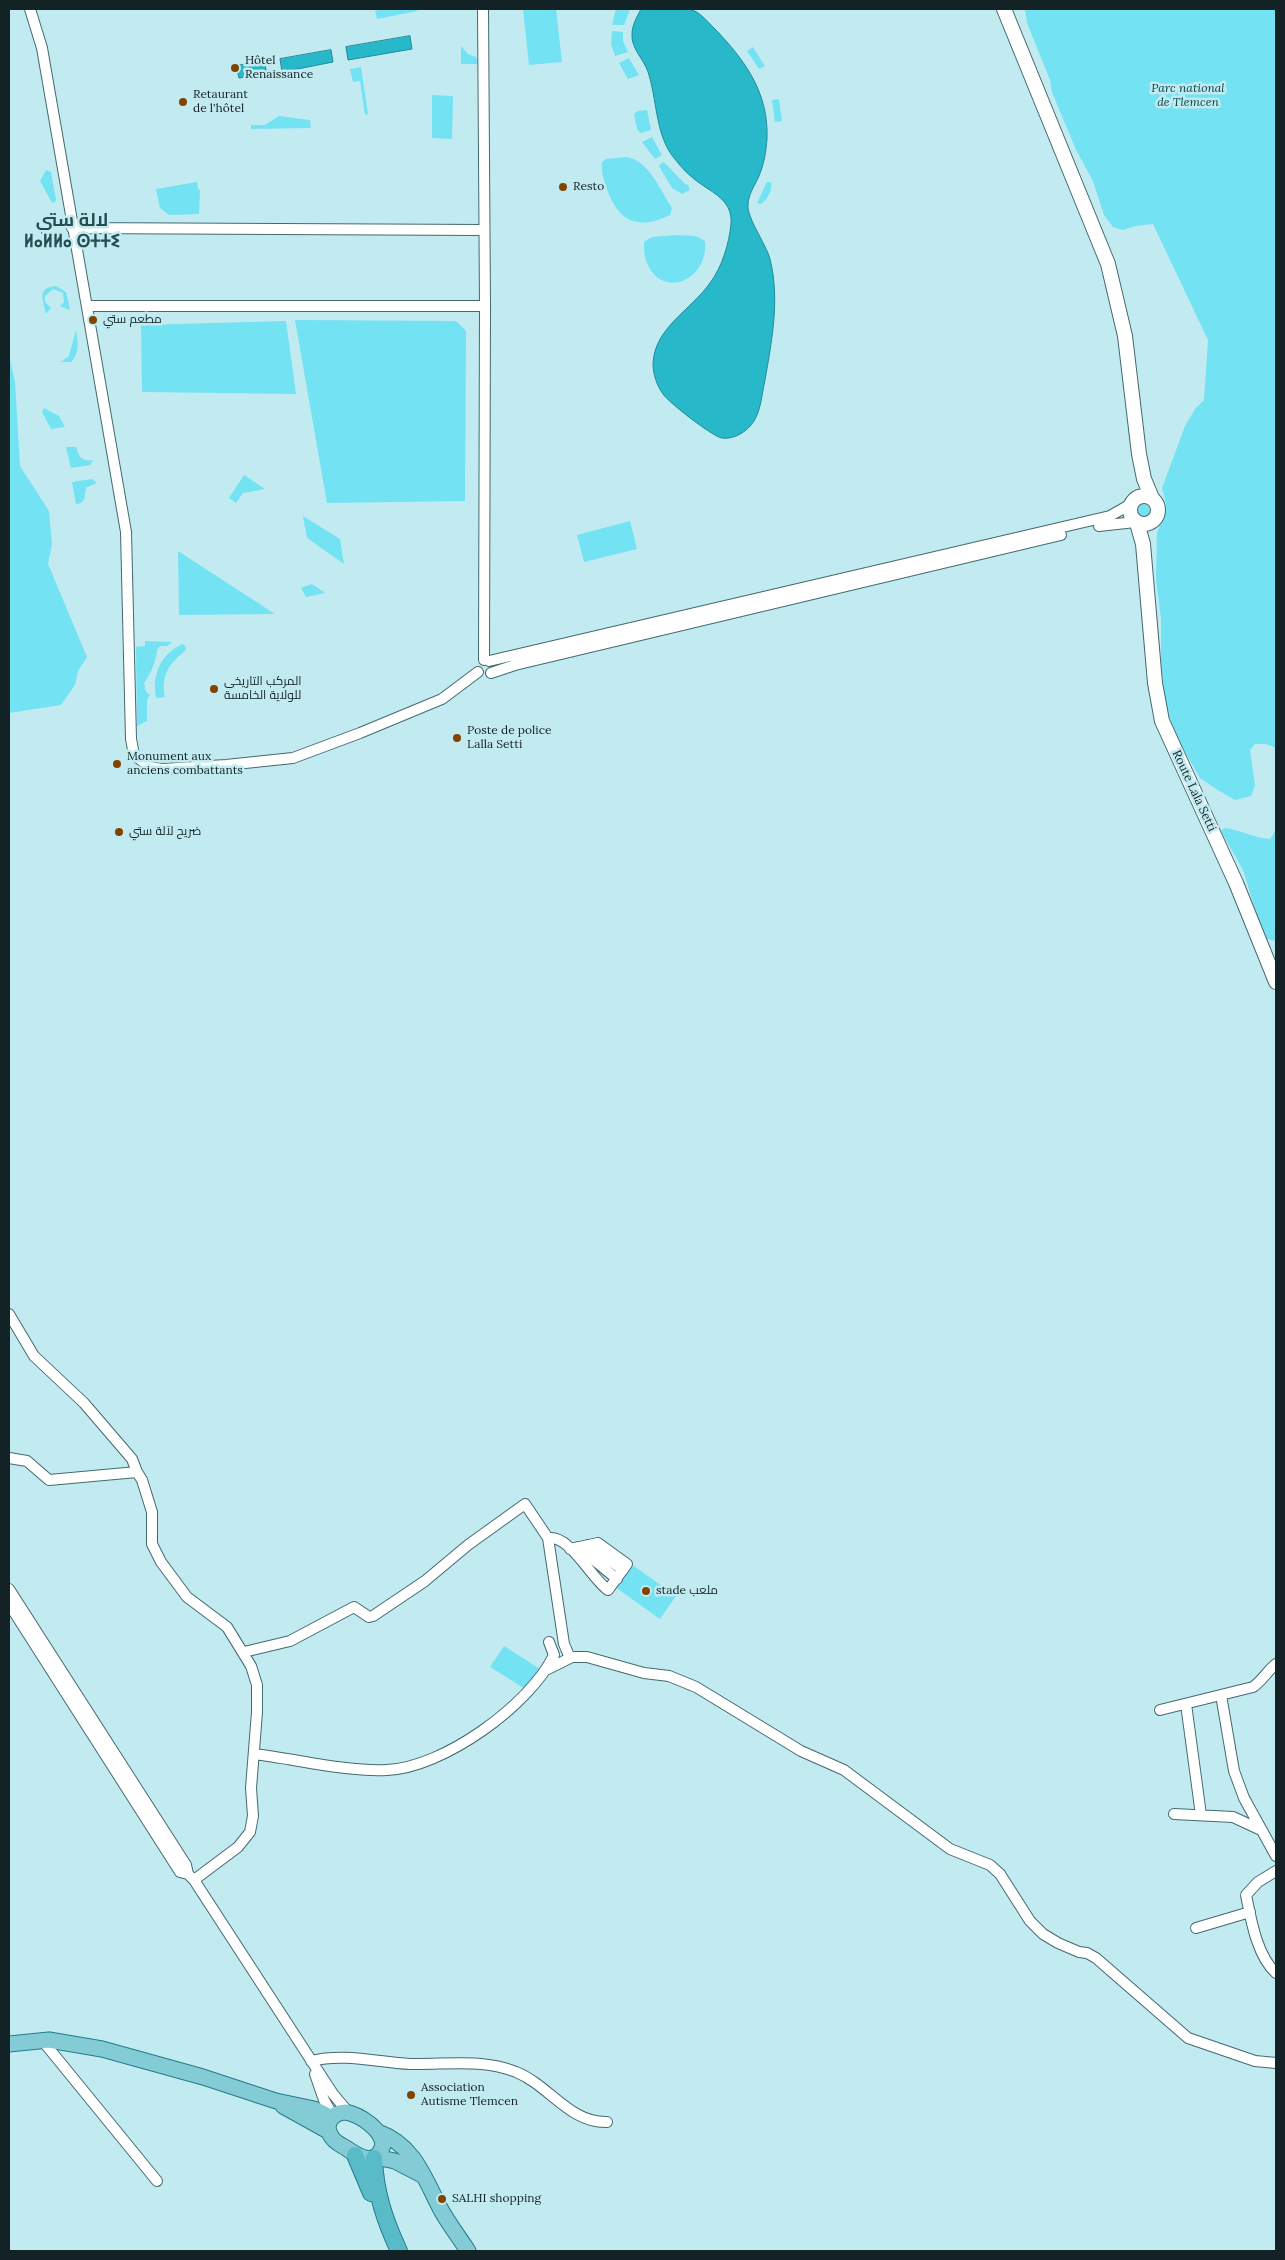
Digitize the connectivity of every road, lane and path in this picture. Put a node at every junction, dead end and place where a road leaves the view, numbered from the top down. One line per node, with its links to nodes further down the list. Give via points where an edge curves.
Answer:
1 (30, 9): 4 (street, via 42,48)
2 (483, 9): 5 (street)
3 (1004, 9): 8 (main road, via 1106,257 1124,329)
4 (72, 228): 5 (street); 6 (street)
5 (484, 230): 7 (street)
6 (87, 306): 7 (street); 15 (street, via 126,532 134,755 150,767 226,765 293,758 442,699)
7 (485, 306): 14 (street)
8 (1133, 415): 9 (main road, via 1143,474); 10 (main road, via 1137,485)
9 (1152, 498): 10 (main road, via 1143,496); 11 (main road, via 1158,508)
10 (1132, 502): 12 (main road, via 1130,512); 14 (street, via 1110,516)
11 (1154, 520): 12 (main road, via 1147,525); 13 (main road, via 1149,543)
12 (1136, 522): 13 (main road, via 1142,538); 16 (street, via 1098,526 524,662)
13 (1148, 591): 17 (main road, Route Lala Setti, via 1155,684 1162,721 1224,856)
14 (486, 661): 15 (street, via 478,666); 16 (street, via 493,667)
15 (478, 672): 16 (street, via 484,676)
16 (491, 673)
17 (1276, 982)
18 (9, 1314): 20 (street, via 34,1356 84,1403 132,1459)
19 (9, 1458): 20 (street, via 28,1461 49,1480)
20 (137, 1472): 27 (street, via 152,1512 152,1544 161,1562 187,1597 227,1627)
21 (548, 1538): 22 (street); 27 (street, via 525,1504 425,1581 373,1616 369,1617 354,1606 290,1641); 28 (street, via 564,1644)
22 (579, 1547): 23 (street); 23 (street, via 598,1543 627,1564); 23 (street, via 606,1589 610,1589)
23 (620, 1574)
24 (9, 1589): 42 (street)
25 (9, 1604): 42 (street, via 180,1872)
26 (549, 1642): 30 (street, via 554,1655)
27 (244, 1652): 34 (street, via 257,1685)
28 (570, 1658): 30 (street); 49 (street, via 587,1657 644,1673 670,1676 696,1687 800,1751 844,1770 950,1849 990,1865 1043,1934 1096,1958 1188,2038 1255,2061)
29 (1276, 1664): 31 (street, via 1253,1687)
30 (548, 1669): 34 (street, via 516,1705 475,1736 416,1764 388,1770)
31 (1221, 1695): 32 (street); 35 (street, via 1234,1771)
32 (1186, 1704): 33 (street); 37 (street)
33 (1160, 1710)
34 (254, 1754): 42 (street, via 250,1832 238,1847)
35 (1248, 1805): 38 (street); 39 (street)
36 (1174, 1814): 37 (street)
37 (1200, 1815): 38 (street)
38 (1233, 1817): 39 (street)
39 (1261, 1830): 40 (street)
40 (1276, 1856)
41 (1276, 1871): 43 (street, via 1258,1882 1246,1895)
42 (191, 1877): 48 (street)
43 (1250, 1912): 44 (street); 45 (street, via 1263,1953 1269,1967)
44 (1196, 1928)
45 (1276, 1973)
46 (42, 2040): 47 (main road); 51 (main road, via 73,2043 203,2077 276,2101 294,2113); 57 (street)
47 (9, 2044)
48 (311, 2062): 50 (street); 51 (street); 52 (street, via 339,2057 410,2064 496,2066 531,2080 581,2118)
49 (1276, 2063)
50 (349, 2113): 51 (main road, via 342,2112); 53 (main road)
51 (331, 2122): 54 (main road, via 332,2139)
52 (607, 2122)
53 (378, 2132): 55 (main road, via 383,2145); 56 (main road, via 407,2150)
54 (355, 2155): 55 (main road, via 364,2159); 58 (highway)
55 (374, 2158): 56 (main road, via 404,2164); 58 (highway, via 377,2192)
56 (425, 2177): 60 (main road, via 441,2210)
57 (157, 2181)
58 (387, 2226): 59 (highway)
59 (399, 2251)
60 (468, 2251)

